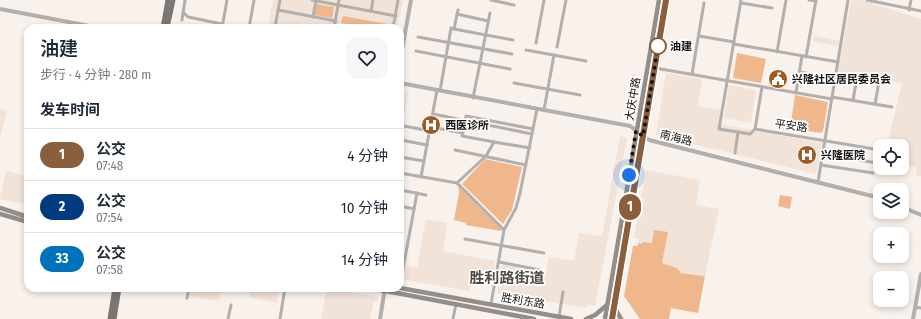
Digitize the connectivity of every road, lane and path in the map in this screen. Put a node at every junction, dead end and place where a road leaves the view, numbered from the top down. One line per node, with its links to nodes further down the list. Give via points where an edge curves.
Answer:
1 (168, 0): 44 (main road)
2 (172, 0): 45 (main road)
3 (185, 0): 35 (street)
4 (227, 0): 47 (street)
5 (254, 0): 48 (street)
6 (280, 0): 31 (street)
7 (312, 0): 22 (street)
8 (339, 0): 26 (street)
9 (373, 0): 34 (street)
10 (398, 0): 38 (street)
11 (411, 0): 56 (street)
12 (491, 0): 27 (street)
13 (544, 0): 59 (street)
14 (566, 0): 61 (street)
15 (659, 0): 101 (main road, 大庆中路)
16 (666, 0): 73 (main road, 大庆中路)
17 (786, 0): 65 (street)
18 (809, 0): 23 (street)
19 (848, 0): 71 (street)
20 (867, 0): 30 (street)
21 (911, 0): 30 (street)
22 (316, 1): 26 (street); 39 (street)
23 (816, 1): 69 (street)
24 (741, 2): 28 (street); 60 (street)
25 (704, 4): 54 (street)
26 (338, 5): 34 (street); 41 (street)
27 (514, 5)
28 (772, 8)
29 (0, 9): 43 (street)
30 (909, 9): 33 (street)
31 (278, 10): 39 (street); 49 (street)
32 (458, 10): 37 (street)
33 (921, 10)
34 (371, 11): 38 (street)
35 (183, 12): 40 (street); 46 (street, via 188,17)
36 (490, 13): 42 (street)
37 (457, 14): 42 (street); 52 (street)
38 (396, 16): 51 (street)
39 (313, 17): 41 (street)
40 (182, 20)
41 (336, 21): 50 (street)
42 (488, 21): 53 (street)
43 (79, 24)
44 (164, 24)
45 (169, 24)
46 (214, 24)
47 (222, 24)
48 (250, 24)
49 (276, 24)
50 (335, 24)
51 (394, 24)
52 (454, 29): 53 (street); 58 (street, via 451,28)
53 (486, 35): 57 (street); 62 (street)
54 (699, 36): 60 (street); 76 (street)
55 (418, 37): 58 (street)
56 (404, 39)
57 (513, 40)
58 (449, 43): 62 (street); 68 (street)
59 (536, 43)
60 (734, 43): 65 (street); 79 (street)
61 (557, 47)
62 (483, 49): 66 (street); 72 (street)
63 (526, 50): 67 (street)
64 (416, 52): 68 (street)
65 (777, 52): 69 (street)
66 (512, 54)
67 (554, 55): 70 (street); 84 (street)
68 (446, 57): 72 (street); 85 (street)
69 (804, 57): 71 (street); 75 (street)
70 (586, 61)
71 (838, 62): 77 (street)
72 (480, 64): 74 (street); 88 (street)
73 (655, 68): 76 (street); 105 (main road, 大庆中路)
74 (510, 69)
75 (800, 72): 77 (street); 86 (street)
76 (692, 74): 79 (street)
77 (835, 78): 89 (street)
78 (857, 78): 90 (street)
79 (727, 81): 83 (street); 102 (street, via 719,129)
80 (879, 82): 91 (street)
81 (514, 83): 84 (street)
82 (404, 84): 85 (street, 南海路)
83 (762, 87): 86 (street); 100 (street)
84 (548, 89): 87 (street); 94 (street)
85 (439, 91): 88 (street, 南海路); 95 (street)
86 (796, 93): 89 (street)
87 (580, 95)
88 (473, 98): 93 (street, 南海路)
89 (832, 98): 90 (street); 107 (street)
90 (853, 100): 91 (street)
91 (875, 104): 92 (street)
92 (892, 107)
93 (537, 109): 94 (street, 南海路); 99 (street)
94 (544, 110): 101 (street, 南海路, via 630,126)
95 (433, 114): 96 (street); 98 (street)
96 (465, 121): 99 (street, via 466,116); 103 (street); 104 (street)
97 (404, 126): 98 (street)
98 (430, 129): 103 (street); 109 (street)
99 (533, 129): 104 (street)
100 (755, 129): 102 (street, 平安路, via 750,134); 107 (street, 平安路)
101 (636, 131): 105 (street, 南海路); 158 (main road, 大庆中路)
102 (738, 132): 113 (street)
103 (463, 133): 108 (street, via 462,136)
104 (532, 134): 110 (street)
105 (643, 136): 124 (street, 南海路, via 648,140); 159 (main road, 大庆中路)
106 (404, 141): 109 (street)
107 (825, 141): 111 (street, 平安路); 114 (street)
108 (494, 142): 110 (street); 115 (street)
109 (427, 145): 117 (street)
110 (530, 148): 119 (street)
111 (873, 149)
112 (455, 150): 115 (street)
113 (735, 153)
114 (823, 154): 118 (street); 120 (street)
115 (486, 156): 119 (street); 125 (street)
116 (404, 158): 117 (street)
117 (424, 161): 123 (street)
118 (873, 162)
119 (526, 164): 138 (street, via 516,208)
120 (821, 165): 121 (street); 124 (street)
121 (873, 173)
122 (404, 174): 123 (street)
123 (421, 177): 125 (street)
124 (818, 182): 129 (street, 南海路)
125 (457, 183): 138 (street)
126 (404, 191): 127 (street)
127 (417, 193): 128 (street); 132 (street)
128 (426, 195)
129 (873, 196)
130 (404, 207): 132 (street)
131 (0, 208): 136 (main road)
132 (414, 209): 143 (street)
133 (909, 210): 135 (street)
134 (0, 214): 137 (main road)
135 (921, 215)
136 (24, 216)
137 (24, 221)
138 (504, 230): 140 (street)
139 (465, 239): 140 (street)
140 (502, 245): 141 (street); 142 (street)
141 (544, 253)
142 (498, 262): 144 (street); 156 (street)
143 (404, 264)
144 (540, 270)
145 (921, 274): 160 (street)
146 (404, 289): 156 (main road, 胜利东路)
147 (114, 292): 163 (main road)
148 (118, 292): 164 (main road)
149 (188, 292): 154 (street)
150 (284, 292): 166 (street)
151 (384, 292): 167 (street)
152 (399, 292): 155 (main road, 胜利东路)
153 (563, 292): 162 (street)
154 (187, 298)
155 (456, 304): 168 (street); 169 (main road, 胜利东路)
156 (491, 304): 162 (main road, 胜利东路)
157 (231, 305): 165 (street)
158 (607, 305): 171 (main road); 172 (main road, 大庆中路)
159 (614, 307): 173 (main road, 大庆中路); 174 (main road)
160 (915, 307): 161 (street); 175 (street)
161 (921, 308)
162 (558, 317): 170 (main road, 胜利东路)
163 (110, 319)
164 (114, 319)
165 (228, 319)
166 (280, 319)
167 (380, 319)
168 (453, 319)
169 (534, 319)
170 (571, 319)
171 (586, 319)
172 (605, 319)
173 (612, 319)
174 (621, 319)
175 (913, 319)

